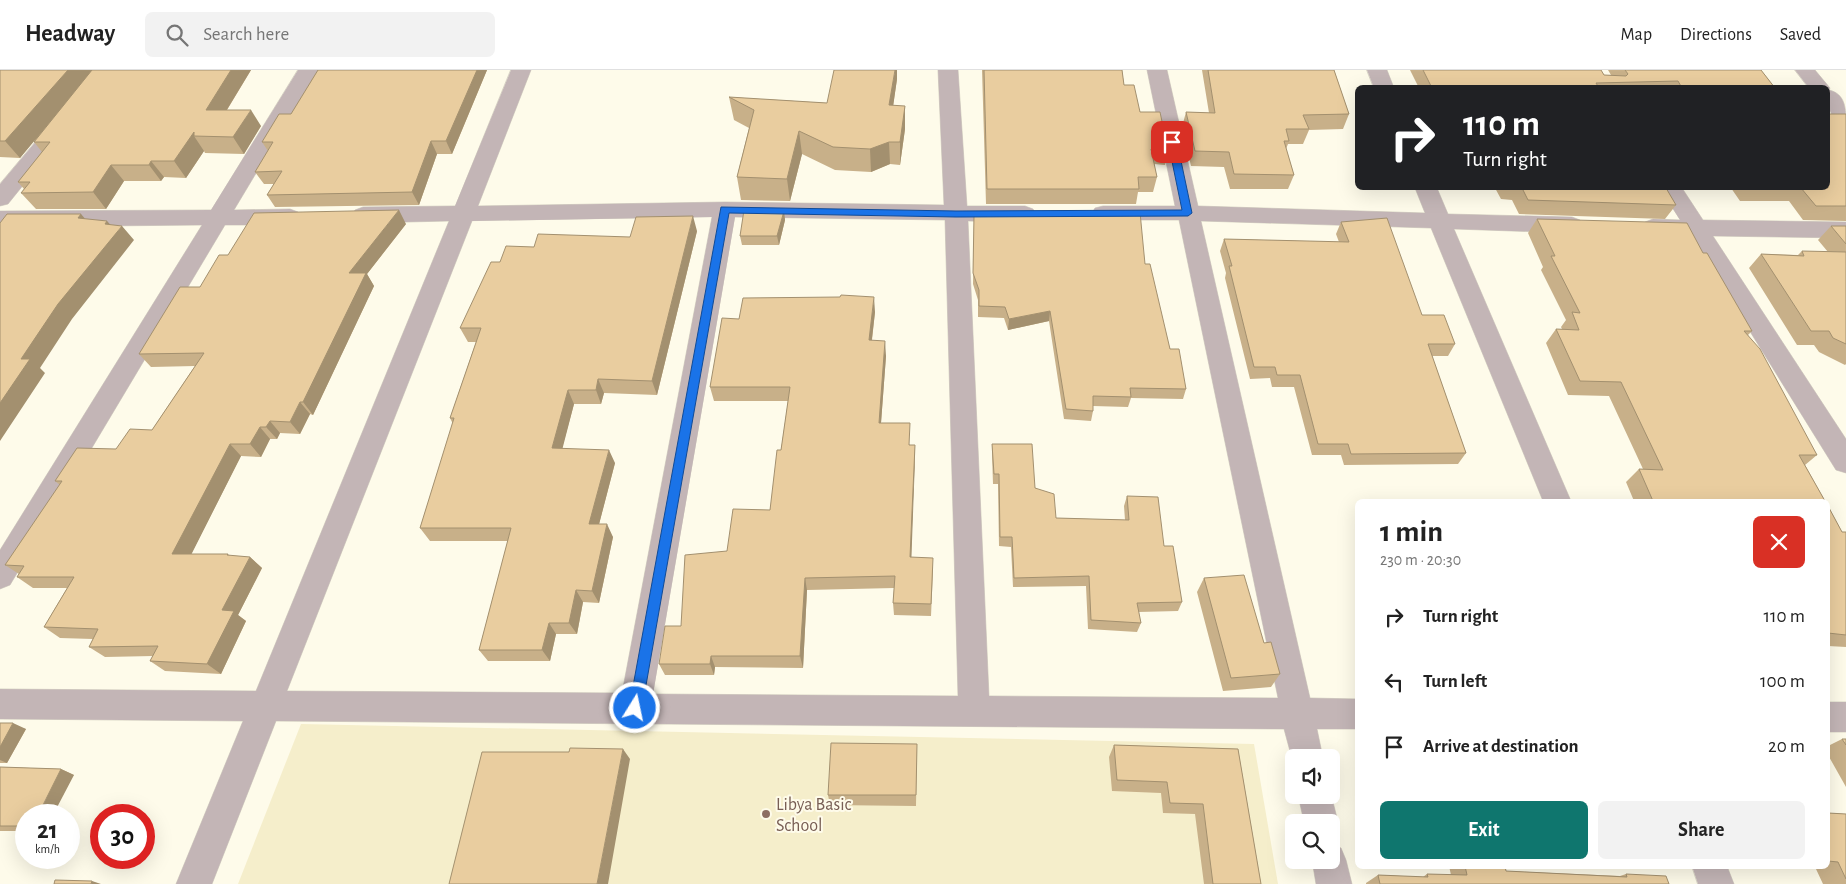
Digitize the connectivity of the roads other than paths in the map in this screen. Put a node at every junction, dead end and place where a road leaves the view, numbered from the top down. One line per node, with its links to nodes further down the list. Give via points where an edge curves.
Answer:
1 (106, 70): 14 (street)
2 (308, 70): 24 (street)
3 (521, 70): 17 (street)
4 (948, 70): 18 (street)
5 (1157, 70): 16 (street)
6 (1377, 70): 8 (street)
7 (1805, 70): 9 (street)
8 (1383, 85)
9 (1818, 85)
10 (1830, 98): 11 (street)
11 (1846, 118)
12 (1427, 190): 25 (street)
13 (1672, 190): 28 (street)
14 (0, 199)
15 (725, 209): 17 (street); 18 (street); 35 (street)
16 (1188, 213): 20 (street); 25 (street); 37 (street)
17 (463, 214): 22 (street); 34 (street)
18 (956, 214): 19 (street); 36 (street)
19 (1043, 214)
20 (1082, 214)
21 (306, 216): 24 (street)
22 (345, 216)
23 (0, 218): 24 (street)
24 (218, 218): 32 (street)
25 (1440, 220): 26 (street); 31 (street)
26 (1588, 225)
27 (1628, 227): 28 (street)
28 (1698, 229): 29 (street); 30 (street)
29 (1846, 230)
30 (1846, 462)
31 (1556, 499)
32 (0, 576)
33 (0, 704): 34 (street)
34 (266, 705): 35 (street); 44 (street)
35 (635, 708): 36 (street)
36 (974, 710): 37 (street)
37 (1297, 713): 38 (street); 41 (street)
38 (1355, 714)
39 (1830, 717): 40 (street)
40 (1846, 717)
41 (1305, 749)
42 (1331, 869): 45 (street)
43 (1710, 869): 46 (street)
44 (194, 884)
45 (1334, 884)
46 (1716, 884)

